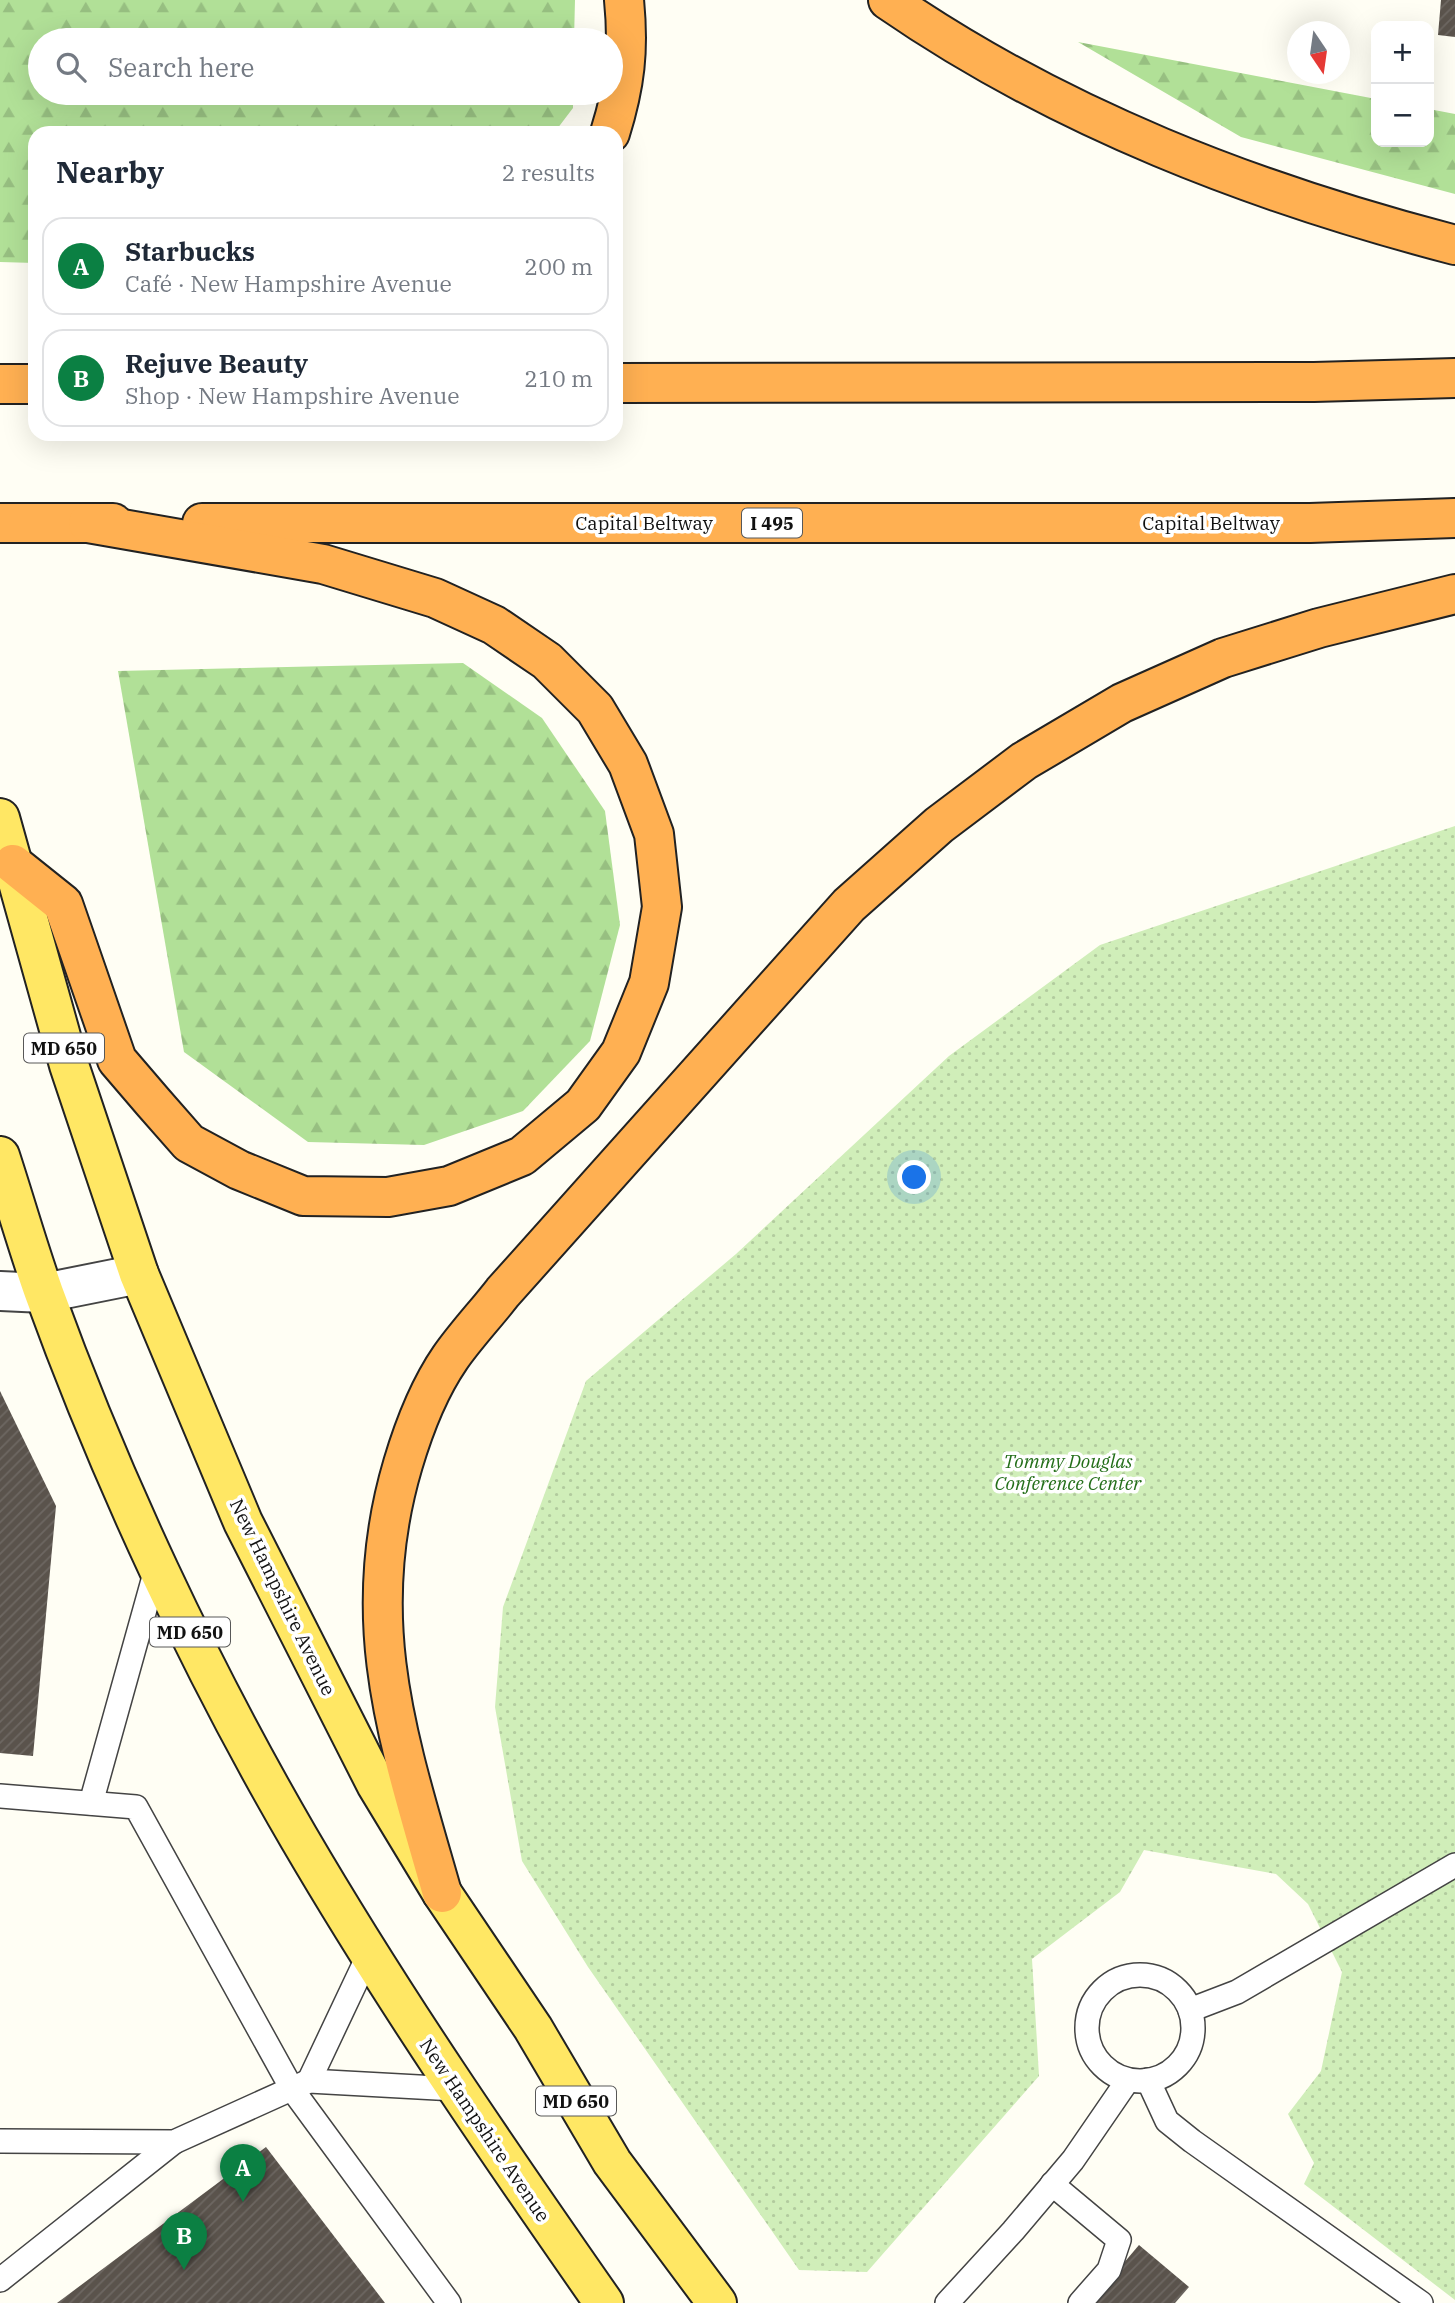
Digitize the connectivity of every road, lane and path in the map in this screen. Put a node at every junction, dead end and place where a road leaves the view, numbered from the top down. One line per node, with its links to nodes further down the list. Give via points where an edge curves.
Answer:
1 (624, 0): 3 (highway)
2 (888, 0): 6 (highway, via 1054,99 1209,169 1356,219)
3 (623, 90)
4 (618, 105): 5 (highway)
5 (612, 126)
6 (1455, 245)
7 (1455, 378): 9 (highway)
8 (0, 383): 10 (highway)
9 (623, 383)
10 (28, 384)
11 (1455, 518): 13 (highway, Capital Beltway / I 495, via 1310,523)
12 (0, 523): 13 (highway, Capital Beltway / I 495)
13 (88, 523): 16 (highway, via 323,564 435,598 494,625 547,661 595,709 628,764 654,834 662,907 649,983 621,1052 583,1105 522,1156 449,1186 388,1198 303,1196 189,1143 153,1102 117,1060 64,904)
14 (1455, 594): 25 (highway, via 1223,658 1122,703 1024,761 960,809 849,905 503,1292 449,1359 415,1422 392,1502 381,1577 385,1661 398,1737)
15 (0, 818): 16 (main road, New Hampshire Avenue / MD 650)
16 (13, 864): 18 (main road, New Hampshire Avenue / MD 650, via 69,1065)
17 (0, 1156): 20 (main road, New Hampshire Avenue / MD 650)
18 (139, 1274): 20 (street); 25 (main road, New Hampshire Avenue / MD 650, via 243,1522 376,1784)
19 (0, 1291): 20 (street)
20 (44, 1293): 21 (main road, New Hampshire Avenue / MD 650)
21 (157, 1565): 23 (lane); 26 (main road, New Hampshire Avenue / MD 650, via 266,1777)
22 (0, 1796): 23 (lane)
23 (91, 1803): 29 (lane, via 136,1807)
24 (1455, 1865): 27 (lane, via 1237,1992)
25 (442, 1894): 38 (main road, New Hampshire Avenue / MD 650, via 533,2028 612,2162)
26 (369, 1954): 29 (lane); 30 (main road, New Hampshire Avenue / MD 650)
27 (1190, 2010): 28 (lane, via 1189,2049 1167,2074); 28 (lane, via 1172,1987 1145,1975 1125,1977 1094,2000 1087,2019 1091,2049 1110,2072)
28 (1138, 2080): 33 (lane); 35 (lane, via 1167,2121)
29 (301, 2085): 30 (lane); 32 (lane); 36 (lane)
30 (455, 2089): 37 (main road, New Hampshire Avenue / MD 650)
31 (0, 2141): 32 (lane)
32 (174, 2142): 34 (lane)
33 (1052, 2184): 39 (lane); 40 (lane, via 1119,2240 1109,2270)
34 (0, 2280)
35 (1396, 2296): 41 (lane)
36 (449, 2303)
37 (604, 2303)
38 (716, 2303)
39 (947, 2303)
40 (1080, 2303)
41 (1421, 2303)

